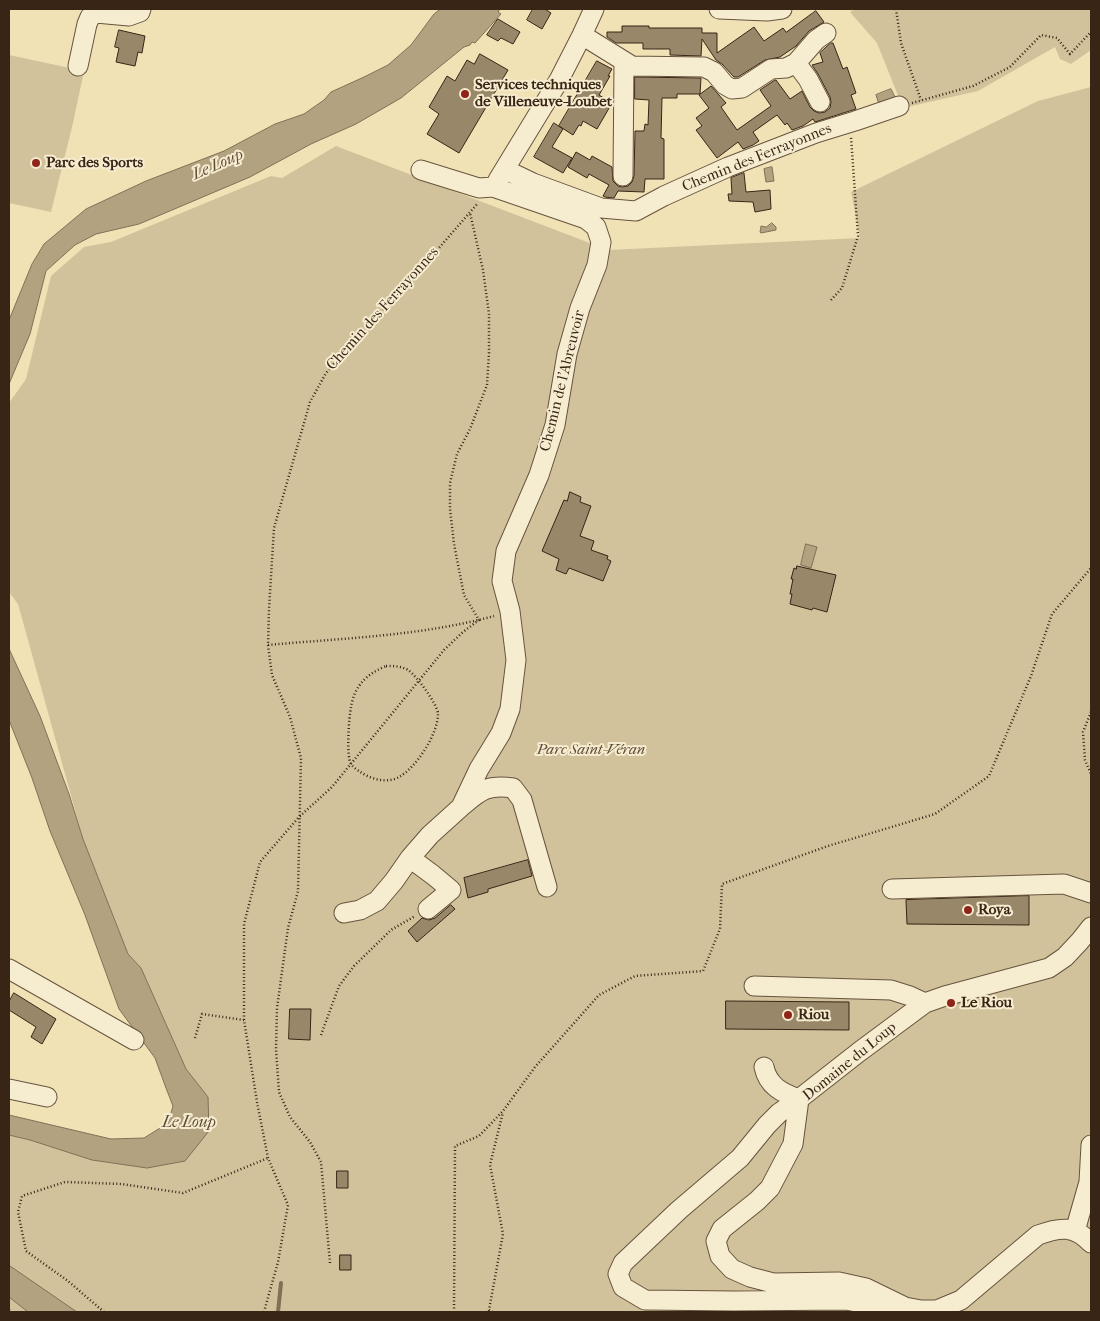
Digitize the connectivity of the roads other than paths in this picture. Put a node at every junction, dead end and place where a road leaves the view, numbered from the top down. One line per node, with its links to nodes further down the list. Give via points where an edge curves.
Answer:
1 (141, 9): 9 (street, via 128,16 96,13 90,17)
2 (594, 9): 6 (street)
3 (719, 9): 4 (street)
4 (782, 9)
5 (826, 33): 8 (street)
6 (582, 35): 7 (street); 13 (street)
7 (624, 62): 8 (street, via 632,66 704,66 732,89 742,88 772,69); 14 (street)
8 (796, 63): 10 (street)
9 (78, 66)
10 (820, 102)
11 (899, 106): 13 (street, Chemin des Ferrayonnes, via 816,133 728,168 636,211 601,208)
12 (422, 170): 15 (street, Chemin de l'Abreuvoir, via 479,188)
13 (506, 170): 15 (street)
14 (623, 176)
15 (493, 187): 16 (street, Chemin de l'Abreuvoir, via 586,219 596,227 601,242 597,265 567,354 555,425 539,475 506,551 502,581 510,611 516,660 510,709 501,734)
16 (461, 807): 17 (street); 18 (street, via 479,792 498,785 513,788 522,800)
17 (410, 858): 21 (street, via 450,890); 22 (street, via 377,901 360,910)
18 (547, 887)
19 (892, 889): 20 (street, via 1064,884)
20 (1091, 893)
21 (428, 909)
22 (344, 912)
23 (1091, 927): 26 (street, Domaine du Loup, via 1065,956 1049,968)
24 (9, 969): 27 (street)
25 (754, 986): 26 (street, via 891,990)
26 (925, 1003): 31 (street, Domaine du Loup)
27 (134, 1040)
28 (764, 1067): 31 (street, via 766,1076 776,1088)
29 (9, 1089): 30 (street)
30 (47, 1097)
31 (799, 1099): 36 (street, Domaine du Loup, via 793,1144 781,1168 770,1188 722,1229 716,1241 720,1256 732,1269 750,1277 773,1283 839,1282 866,1288 905,1307); 36 (street, via 767,1125 740,1158 623,1263 618,1274 623,1287 645,1300 846,1300 903,1311)
32 (1091, 1145): 33 (street)
33 (1090, 1182): 34 (street)
34 (1075, 1231): 35 (street); 36 (street, Domaine du Loup, via 1053,1230 1038,1235 961,1300 937,1310)
35 (1091, 1244)
36 (921, 1310)

